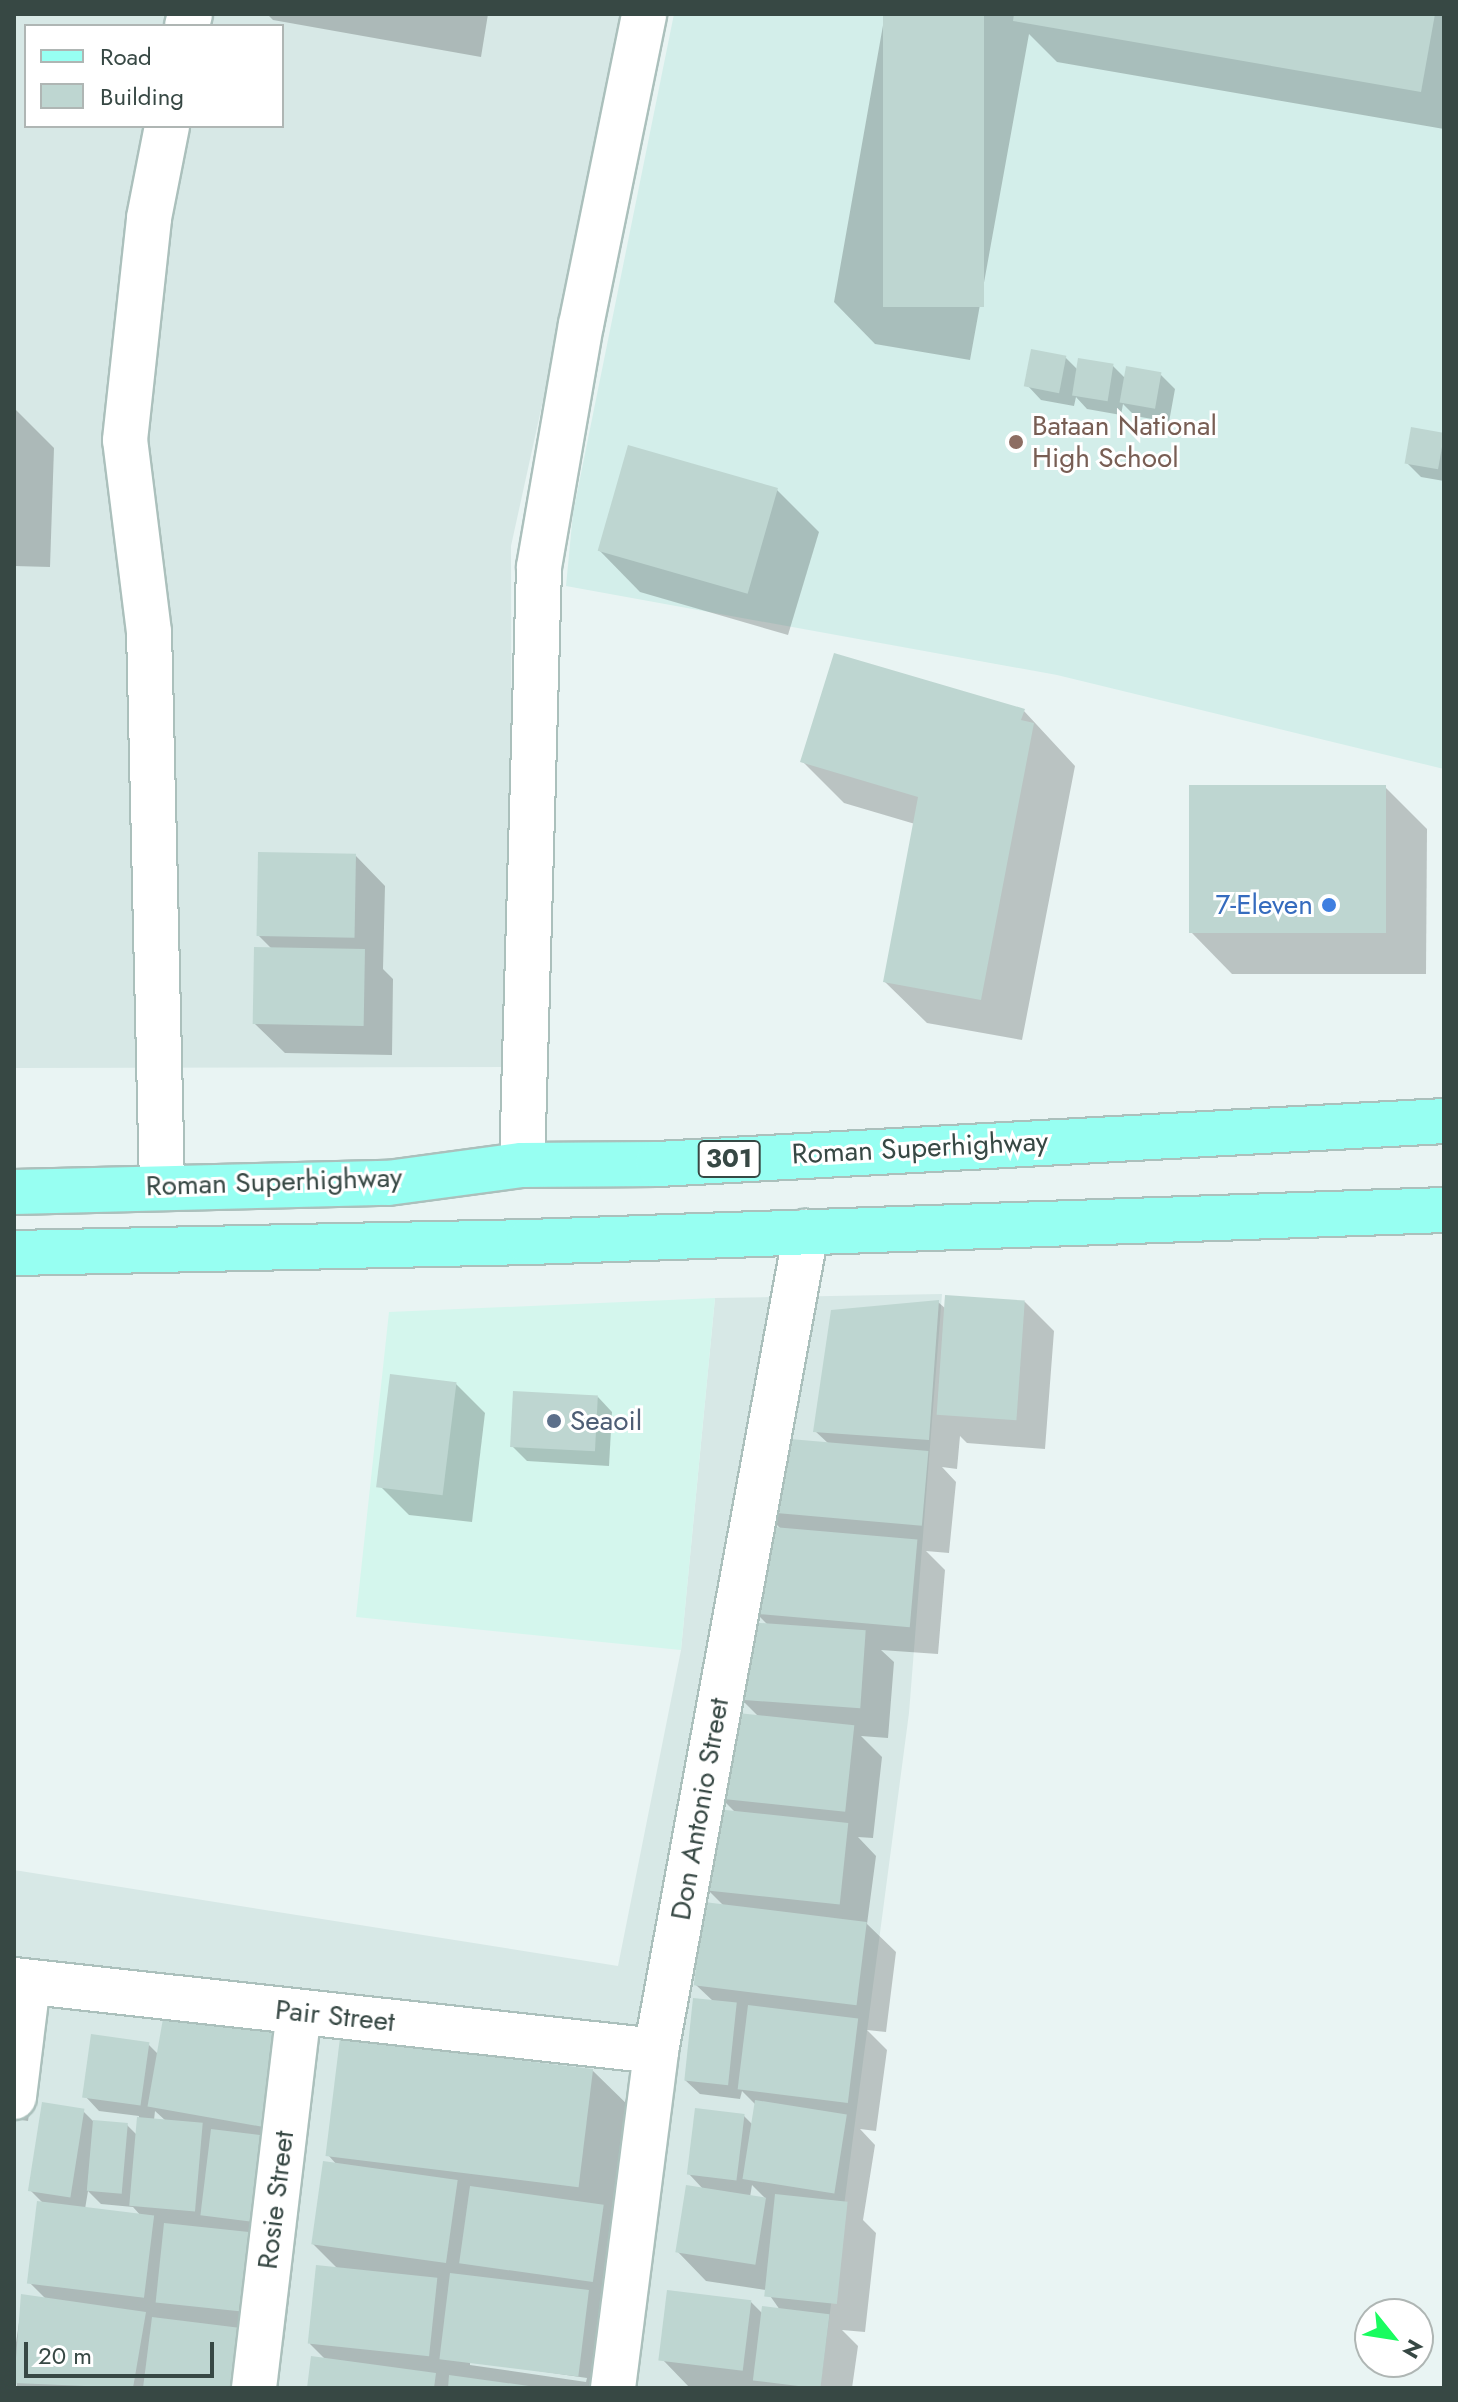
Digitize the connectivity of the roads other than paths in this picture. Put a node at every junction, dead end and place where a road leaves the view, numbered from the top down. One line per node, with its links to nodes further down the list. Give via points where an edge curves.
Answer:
1 (644, 14): 4 (street, via 539,567)
2 (167, 128): 5 (street, via 149,218 125,440 149,632)
3 (1444, 1121): 4 (main road, Roman Superhighway / 301, via 658,1164)
4 (522, 1165): 5 (main road, Roman Superhighway / 301, via 388,1183)
5 (162, 1186): 6 (main road, Roman Superhighway / 301)
6 (14, 1192)
7 (1444, 1210): 8 (main road)
8 (806, 1232): 9 (main road); 12 (street, Don Antonio Street)
9 (14, 1253)
10 (21, 1982): 11 (street, Pair Street); 13 (street)
11 (299, 2013): 12 (street, Pair Street); 14 (street, Rosie Street)
12 (656, 2051): 15 (street, Don Antonio Street)
13 (14, 2097)
14 (254, 2388)
15 (613, 2388)

